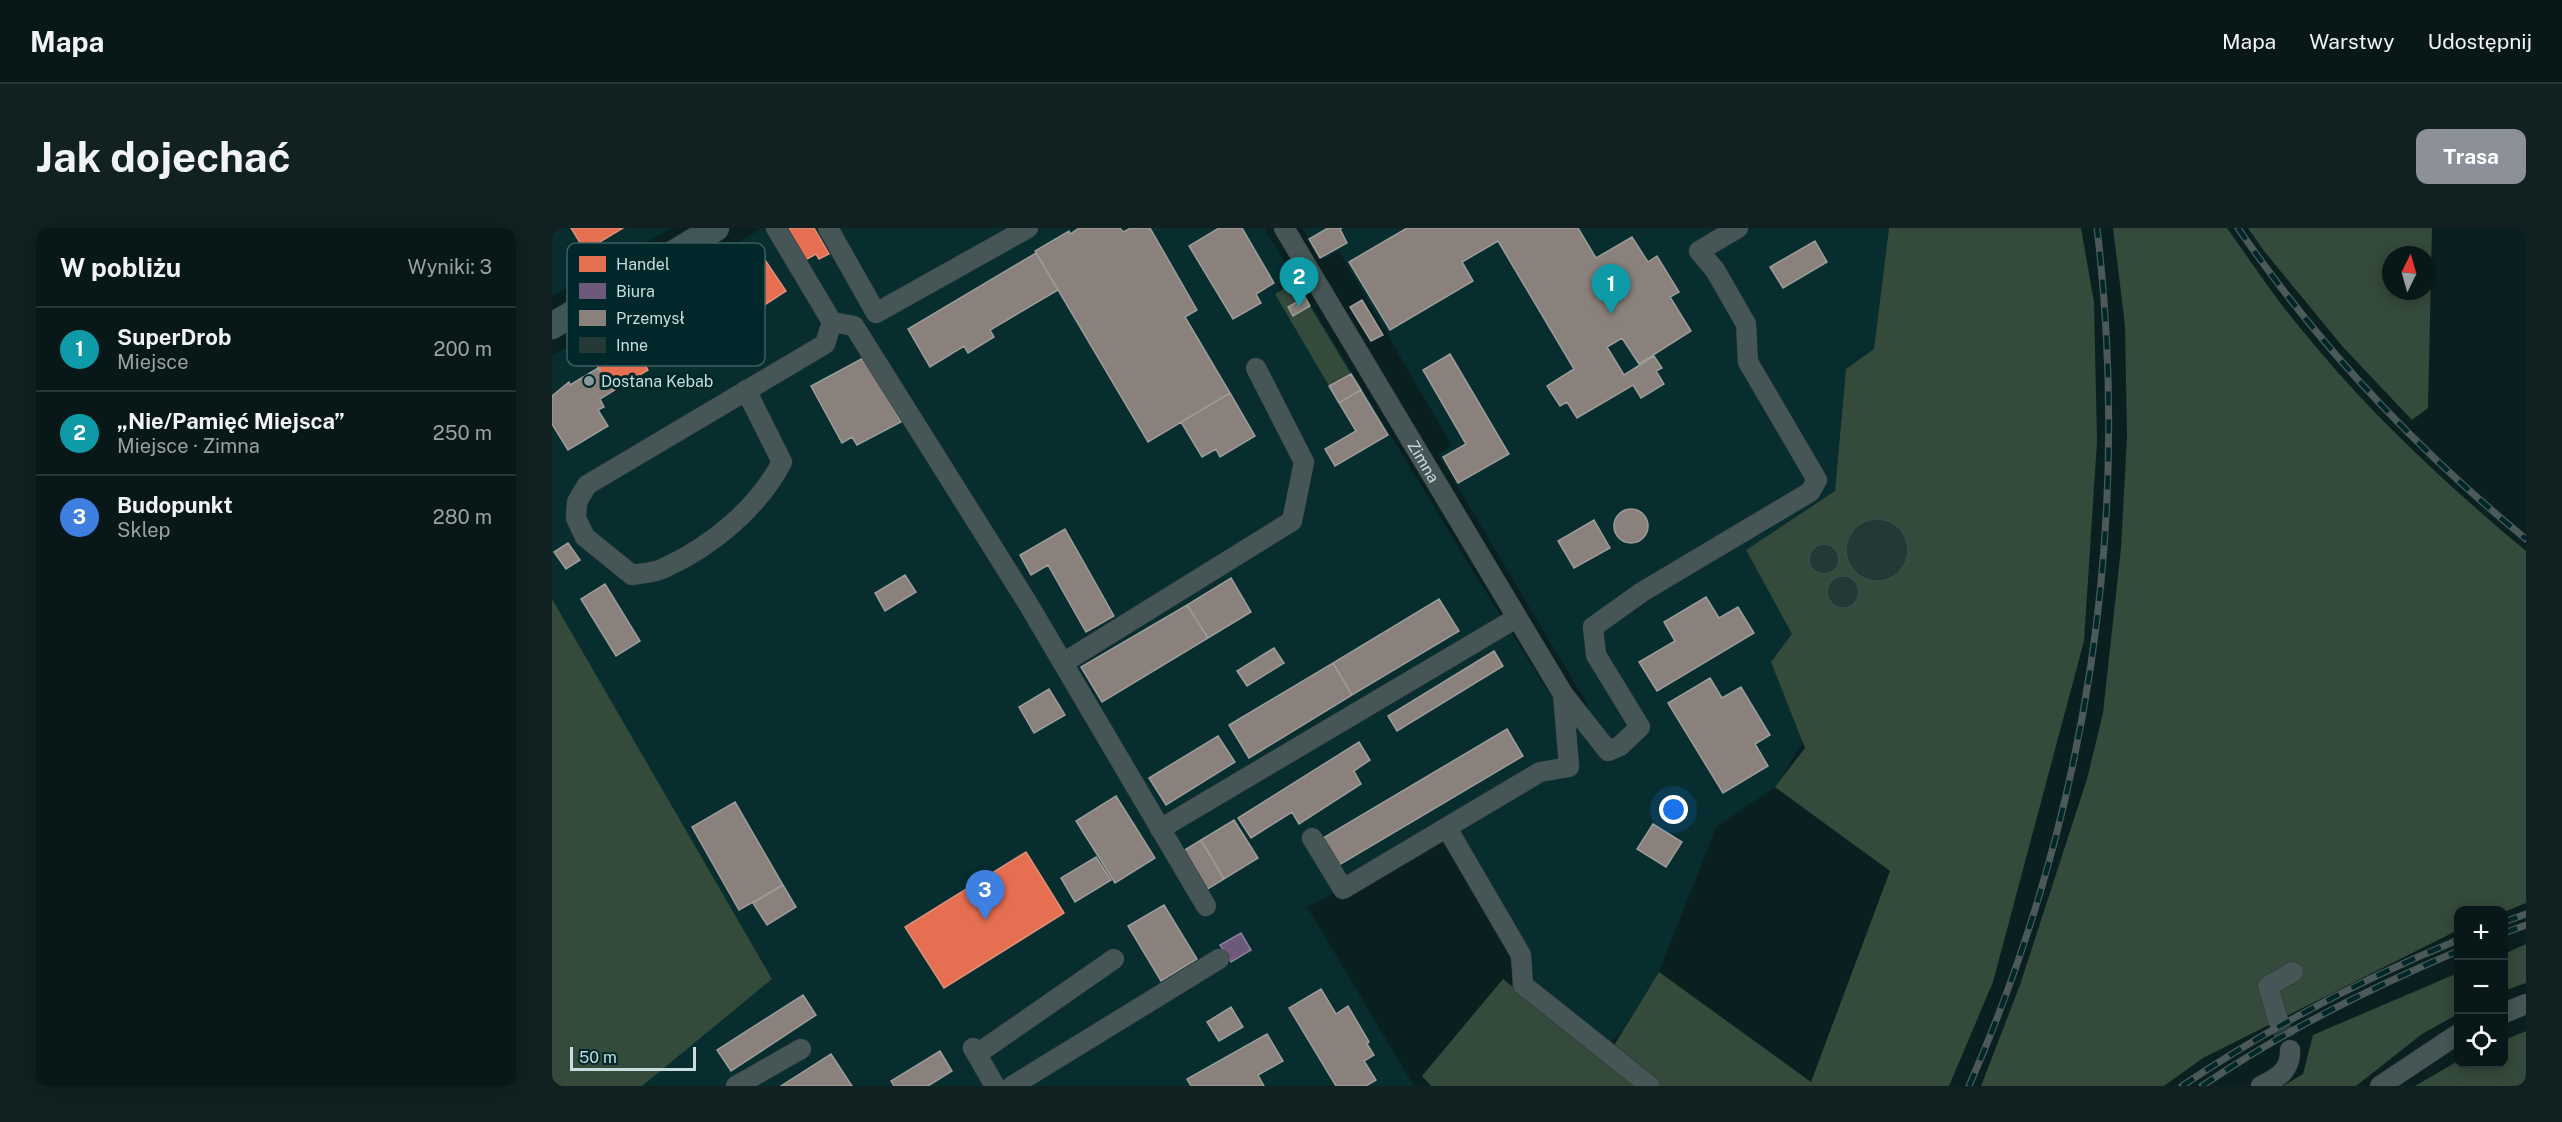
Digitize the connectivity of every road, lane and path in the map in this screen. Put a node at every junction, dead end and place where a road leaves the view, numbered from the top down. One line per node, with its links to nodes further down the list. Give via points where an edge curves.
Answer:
1 (716, 228): 7 (main road)
2 (776, 228): 9 (street)
3 (828, 228): 4 (street, via 876,313)
4 (1028, 228)
5 (1284, 228): 15 (street, Zimna)
6 (1738, 228): 15 (street, Zimna, via 1699,250 1746,324 1748,362 1817,480 1810,492 1642,592 1593,627 1596,655 1640,727 1620,746 1608,751)
7 (691, 243)
8 (567, 317): 10 (main road)
9 (832, 322): 12 (street, via 825,344); 14 (street, via 854,326)
10 (552, 326)
11 (1256, 368): 14 (street, via 1304,462 1292,521)
12 (746, 390): 12 (street, via 587,484 577,502 576,519 585,537 632,575 662,570 716,538 771,484 782,462)
13 (1513, 620): 17 (street)
14 (1063, 663): 17 (street)
15 (1563, 694): 16 (street, via 1569,766 1540,772)
16 (1447, 828): 18 (street, via 1343,890); 32 (street, via 1521,956 1523,985)
17 (1160, 829): 19 (street)
18 (1312, 838)
19 (1206, 906)
20 (1114, 959): 30 (street, via 975,1051)
21 (1219, 960): 31 (street)
22 (2293, 972): 25 (street, via 2268,986)
23 (2526, 1004): 24 (street)
24 (2508, 1011)
25 (2278, 1020)
26 (2454, 1037): 34 (street)
27 (801, 1049): 29 (street)
28 (2290, 1050): 33 (street, via 2291,1062 2285,1071)
29 (736, 1086)
30 (995, 1086)
31 (1012, 1086)
32 (1650, 1086)
33 (2261, 1086)
34 (2380, 1086)

